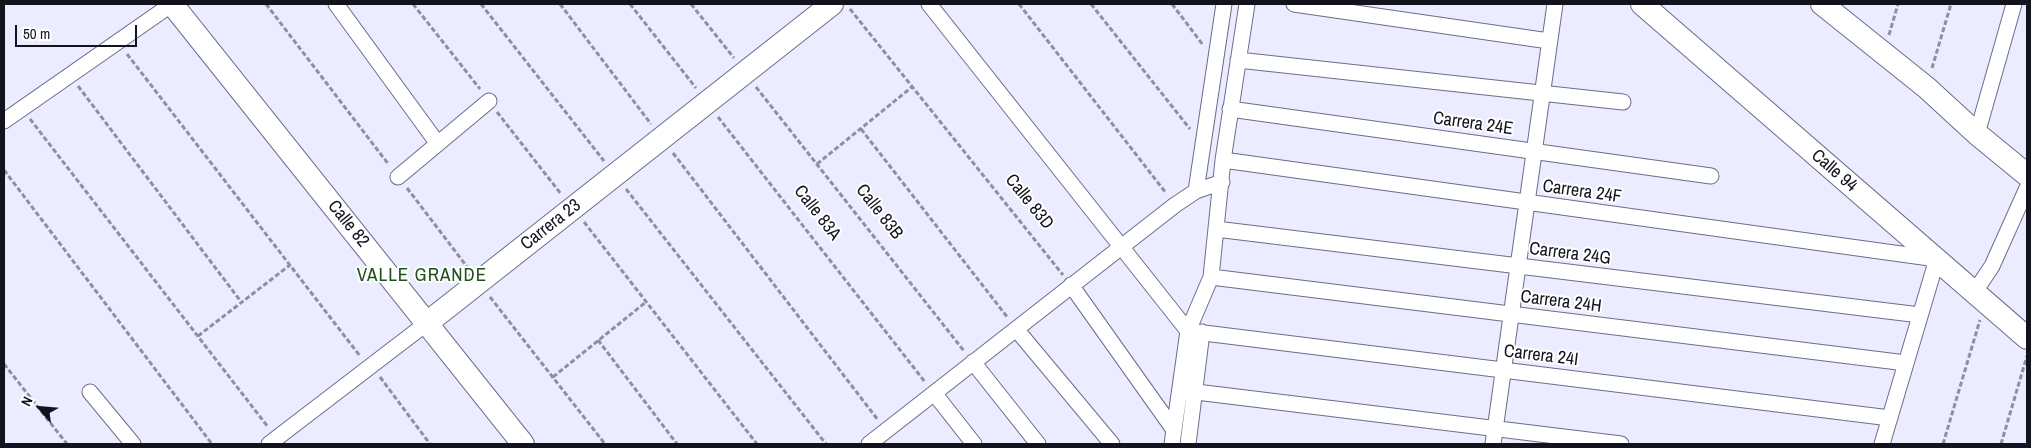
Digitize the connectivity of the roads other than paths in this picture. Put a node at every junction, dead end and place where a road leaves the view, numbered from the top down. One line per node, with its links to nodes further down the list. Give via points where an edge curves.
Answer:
1 (172, 4): 18 (street); 39 (street, Calle 82)
2 (336, 4): 20 (street)
3 (832, 4): 39 (street, Carrera 23)
4 (929, 4): 31 (street)
5 (1224, 4): 28 (street)
6 (1247, 4): 13 (street)
7 (1294, 4): 12 (street)
8 (1555, 4): 12 (street)
9 (1642, 4): 32 (street, Calle 94)
10 (1822, 4): 19 (street, via 1927,88)
11 (2014, 4): 19 (street)
12 (1549, 41): 14 (street)
13 (1238, 60): 14 (street); 17 (street)
14 (1542, 93): 16 (street); 21 (street)
15 (489, 101): 20 (street)
16 (1623, 102)
17 (1230, 109): 21 (street, Carrera 24E); 22 (street)
18 (4, 120)
19 (1977, 134): 24 (street)
20 (438, 144): 25 (street)
21 (1534, 151): 23 (street, Carrera 24E); 29 (street)
22 (1223, 160): 26 (street); 29 (street, Carrera 24F)
23 (1711, 176)
24 (2027, 176)
25 (398, 177)
26 (1222, 182): 28 (street); 30 (street)
27 (2027, 188): 36 (street)
28 (1196, 191): 31 (street)
29 (1527, 203): 32 (street, Carrera 24F); 33 (street)
30 (1216, 230): 33 (street, Carrera 24G); 34 (street)
31 (1121, 246): 35 (street); 41 (street)
32 (1936, 259): 36 (street, Calle 94); 38 (street)
33 (1518, 267): 37 (street); 38 (street, Carrera 24G)
34 (1211, 277): 37 (street, Carrera 24H); 41 (street)
35 (1071, 285): 40 (street); 50 (street)
36 (1980, 298): 42 (street, Calle 94)
37 (1511, 315): 44 (street, Carrera 24H); 45 (street)
38 (1920, 315): 44 (street)
39 (427, 322): 53 (street, Carrera 23); 54 (street, Calle 82)
40 (1016, 328): 43 (street); 58 (street)
41 (1195, 332): 45 (street, Carrera 24I); 46 (street)
42 (2027, 338)
43 (974, 362): 48 (street); 57 (street)
44 (1906, 363): 49 (street)
45 (1503, 370): 49 (street, Carrera 24I); 51 (street)
46 (1187, 391): 50 (street); 51 (street); 59 (street)
47 (90, 392): 52 (street)
48 (934, 393): 55 (street); 56 (street)
49 (1890, 418): 61 (street)
50 (1173, 437)
51 (1494, 437): 60 (street)
52 (133, 444)
53 (269, 444)
54 (523, 444)
55 (869, 444)
56 (974, 444)
57 (1038, 444)
58 (1112, 444)
59 (1188, 444)
60 (1622, 444)
61 (1882, 444)

